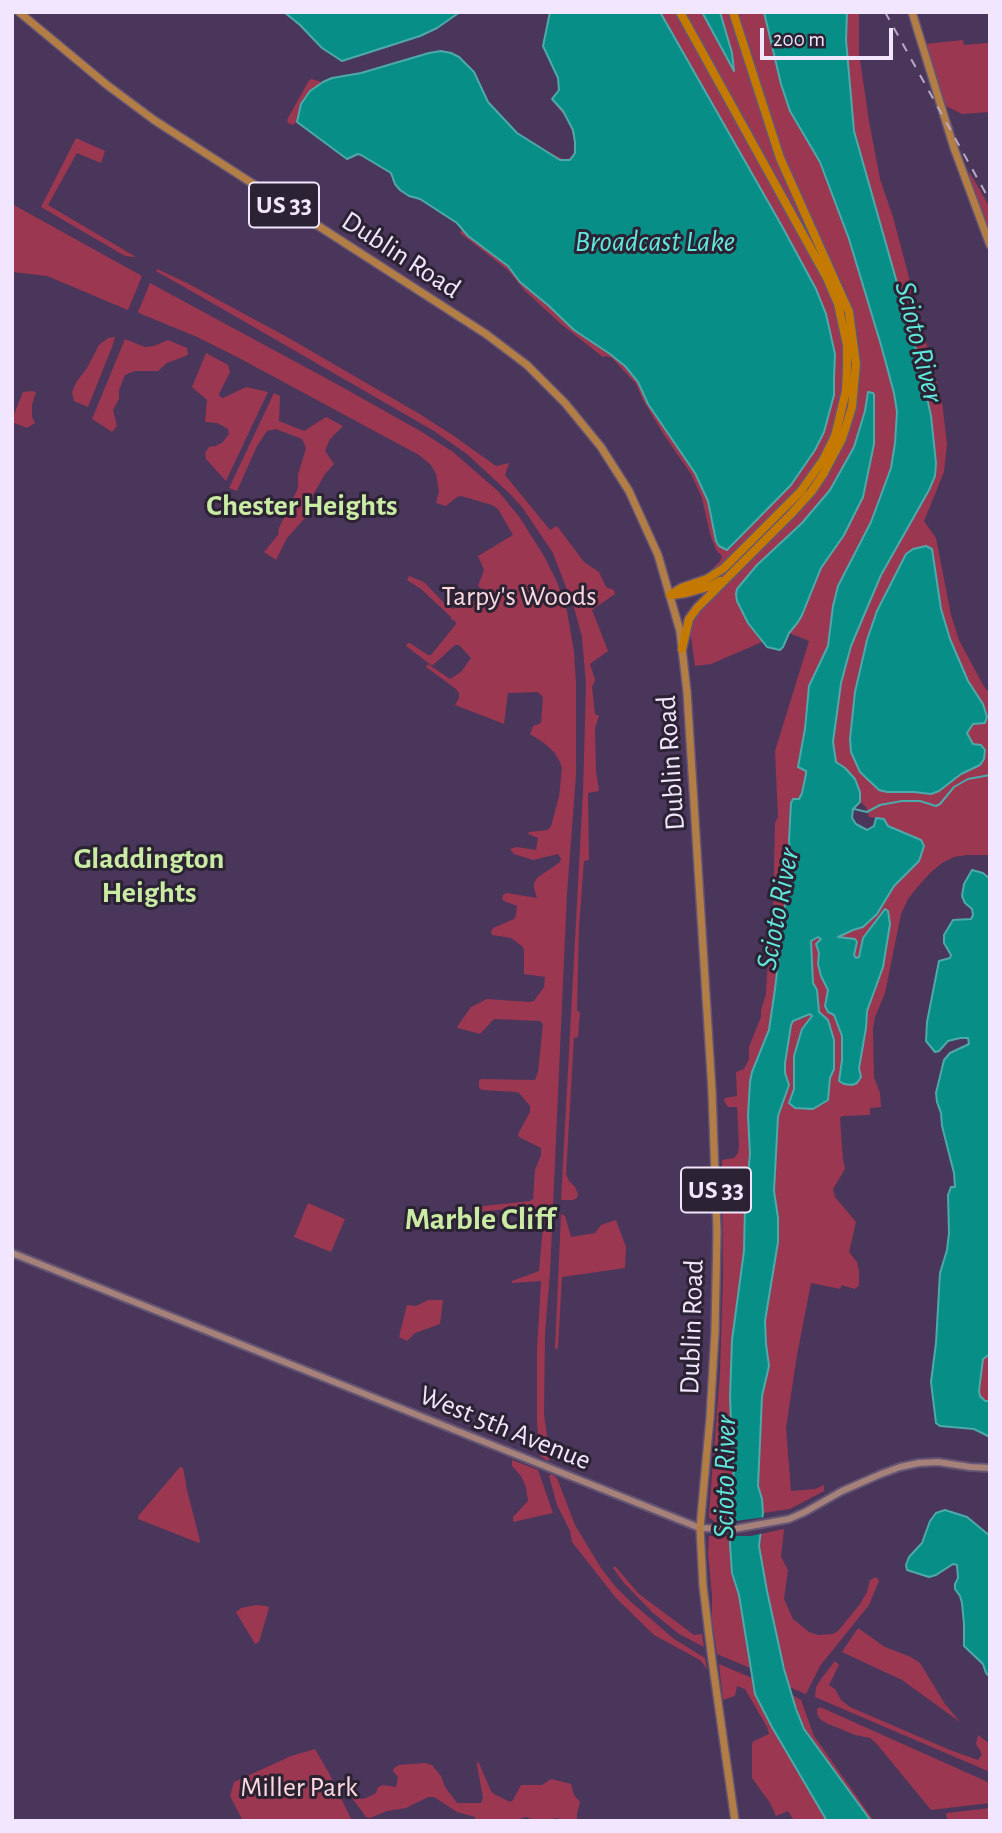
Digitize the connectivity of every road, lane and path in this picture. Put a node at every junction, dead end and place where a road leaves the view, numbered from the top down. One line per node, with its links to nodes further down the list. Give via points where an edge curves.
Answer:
1 (19, 12): 7 (main road, Dublin Road / US 33, via 154,120 527,365 594,436 629,491 658,555)
2 (680, 12): 7 (highway, via 827,278 838,304 847,368 835,436 801,491 724,568)
3 (733, 12): 6 (highway, via 780,158 849,312 856,365 852,407 824,473 792,514)
4 (912, 12): 5 (main road)
5 (990, 245)
6 (729, 577): 7 (highway); 8 (highway, via 692,614)
7 (670, 595): 8 (main road, Dublin Road / US 33)
8 (682, 649): 11 (main road, Dublin Road / US 33, via 716,1177 715,1332)
9 (12, 1253): 11 (main road, West 5th Avenue)
10 (990, 1468): 11 (main road, West 5th Avenue, via 930,1461 900,1467 842,1491 796,1517 749,1527)
11 (700, 1528): 12 (main road, Dublin Road / US 33, via 703,1586)
12 (735, 1821)

